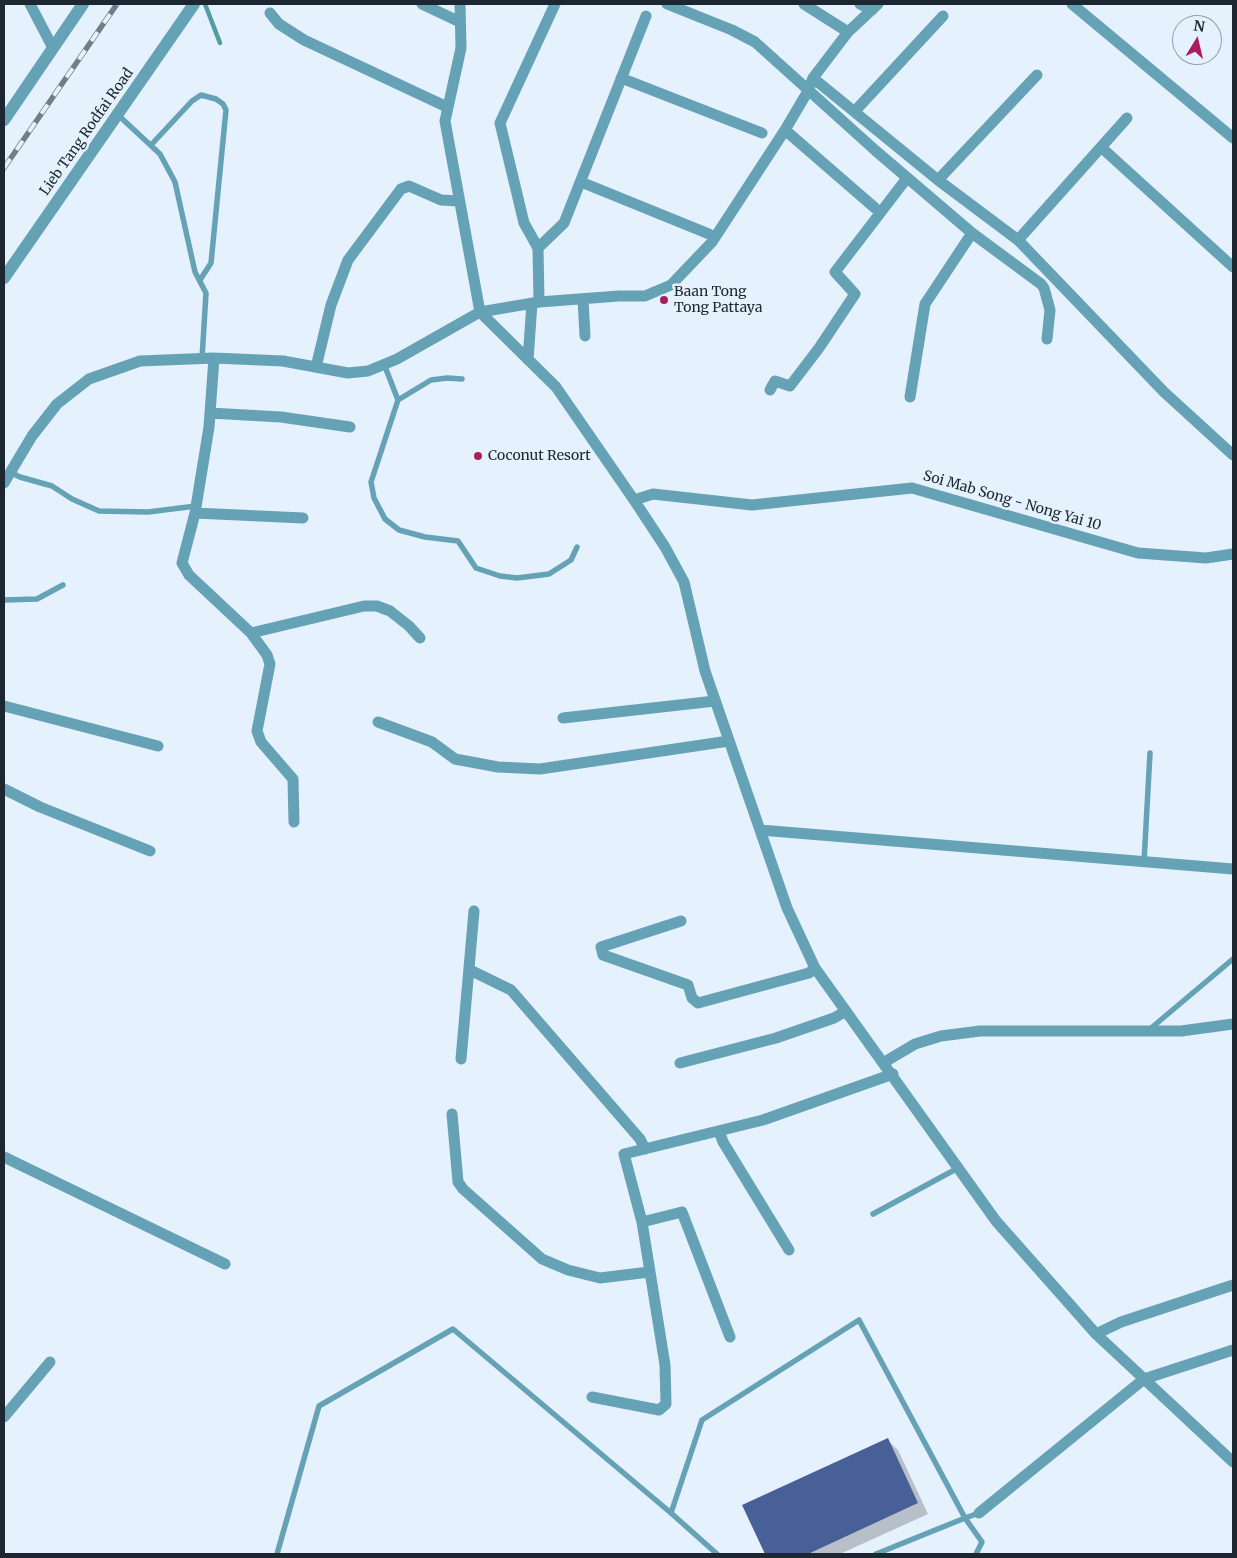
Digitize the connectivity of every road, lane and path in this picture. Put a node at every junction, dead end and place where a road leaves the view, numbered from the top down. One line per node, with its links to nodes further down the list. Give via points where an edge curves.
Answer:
1 (30, 4): 17 (street)
2 (83, 4): 17 (street)
3 (194, 4): 24 (street, Lieb Tang Rodfai Road)
4 (422, 4): 15 (street)
5 (460, 4): 15 (street)
6 (555, 4): 40 (street, via 500,123 524,223)
7 (667, 4): 21 (street, via 755,42)
8 (804, 4): 16 (street)
9 (860, 4): 11 (street)
10 (1072, 4): 29 (street)
11 (875, 7): 16 (street)
12 (270, 13): 22 (street, via 279,24 304,40)
13 (646, 16): 19 (street)
14 (943, 16): 23 (street)
15 (460, 22): 22 (street, via 461,48)
16 (848, 32): 20 (street)
17 (53, 48): 26 (street)
18 (1037, 75): 33 (street)
19 (621, 78): 28 (street); 34 (street)
20 (813, 78): 21 (street); 23 (street)
21 (808, 91): 27 (street); 32 (street)
22 (447, 107): 35 (street, via 445,121)
23 (855, 112): 33 (street)
24 (117, 114): 30 (lane); 42 (street, Lieb Tang Rodfai Road)
25 (1127, 118): 31 (street)
26 (4, 120)
27 (785, 130): 36 (street); 44 (street, via 712,242 671,284 645,296)
28 (762, 133)
29 (1233, 138)
30 (151, 145): 43 (lane, via 163,158 175,182 193,264); 43 (lane, via 192,101 201,96 223,104 226,110 211,263)
31 (1102, 148): 39 (street); 41 (street)
32 (907, 178): 37 (street); 55 (street, via 835,272 855,294 790,386 774,381)
33 (938, 180): 39 (street)
34 (581, 182): 38 (street); 40 (street, via 564,222)
35 (459, 201): 46 (street); 53 (street, via 441,200 409,186 400,189 348,260 331,305)
36 (875, 208)
37 (972, 233): 48 (street, via 1044,288 1050,316); 56 (street, via 925,304)
38 (709, 234)
39 (1018, 240): 60 (street, via 1164,392)
40 (538, 248): 45 (street)
41 (1233, 267)
42 (4, 278)
43 (200, 280): 50 (lane, via 206,293)
44 (583, 299): 45 (street); 47 (street)
45 (535, 303): 46 (street); 51 (street)
46 (480, 312): 51 (street); 52 (street)
47 (585, 336)
48 (1047, 339)
49 (214, 358): 50 (street); 53 (street, via 283,361); 58 (street)
50 (202, 359): 61 (street, via 140,361 89,379 57,404)
51 (528, 360): 63 (street, via 556,387)
52 (384, 364): 53 (street, via 368,371 348,373); 57 (lane)
53 (316, 367)
54 (462, 379): 57 (lane, via 431,380)
55 (770, 390)
56 (910, 398)
57 (398, 400): 66 (lane, via 371,482 374,498 385,520 399,530 458,541 476,568 500,576 517,578 549,574 571,560)
58 (210, 413): 59 (street, via 280,417); 64 (street)
59 (350, 427)
60 (1233, 455)
61 (10, 472): 62 (street); 64 (lane, via 52,486 72,500 100,511)
62 (4, 483)
63 (634, 500): 67 (street, Soi Mab Song - Nong Yai 10, via 653,494 752,505 912,488 1138,553 1206,558); 72 (street, via 684,582)
64 (196, 509): 65 (street); 70 (street, via 182,563 189,575)
65 (303, 518)
66 (577, 547)
67 (1233, 554)
68 (64, 585): 69 (lane, via 37,599)
69 (4, 600)
70 (251, 633): 71 (street, via 364,606 377,606 390,611); 80 (street, via 270,664 257,731 261,742 294,780)
71 (420, 638)
72 (715, 701): 74 (street); 76 (street)
73 (4, 706): 77 (street)
74 (563, 718)
75 (378, 722): 76 (street, via 432,742 455,760 498,767 540,769)
76 (729, 741): 81 (street)
77 (158, 746)
78 (1150, 754): 83 (lane)
79 (4, 789): 82 (street)
80 (294, 822)
81 (760, 830): 83 (street); 88 (street, via 787,908)
82 (150, 852)
83 (1144, 862): 84 (street)
84 (1233, 869)
85 (474, 911): 89 (street)
86 (681, 921): 88 (street, via 601,947 603,955 688,985 692,998 698,1003 809,973)
87 (1233, 959): 92 (lane)
88 (815, 968): 90 (street)
89 (470, 970): 93 (street); 99 (street, via 511,990 640,1139)
90 (846, 1011): 94 (street, via 776,1038); 95 (street)
91 (1233, 1024): 92 (street)
92 (1146, 1032): 95 (street, via 980,1031 941,1036 915,1044)
93 (461, 1059)
94 (680, 1063)
95 (883, 1063): 96 (street)
96 (893, 1074): 98 (street, via 763,1120); 101 (street)
97 (452, 1114): 106 (street, via 458,1182 542,1259 600,1278)
98 (719, 1131): 99 (street); 104 (street)
99 (645, 1149): 103 (street, via 624,1154)
100 (4, 1157): 105 (street)
101 (958, 1168): 102 (lane); 108 (street, via 996,1221)
102 (873, 1214)
103 (642, 1222): 106 (street); 109 (street, via 682,1212)
104 (789, 1250)
105 (225, 1264)
106 (649, 1272): 113 (street, via 666,1365 666,1404 659,1410)
107 (1233, 1285): 108 (street, via 1121,1322)
108 (1096, 1334): 112 (street)
109 (730, 1337)
110 (1233, 1350): 112 (street)
111 (50, 1362): 114 (street)
112 (1144, 1379): 115 (street); 117 (street)
113 (592, 1396)
114 (4, 1418)
115 (1233, 1462)
116 (671, 1512): 118 (lane, via 702,1420 860,1320); 119 (lane, via 453,1329 319,1406); 120 (lane)
117 (979, 1513): 118 (lane)
118 (965, 1518): 121 (lane); 122 (lane, via 982,1542)
119 (277, 1554)
120 (717, 1554)
121 (876, 1554)
122 (976, 1554)

